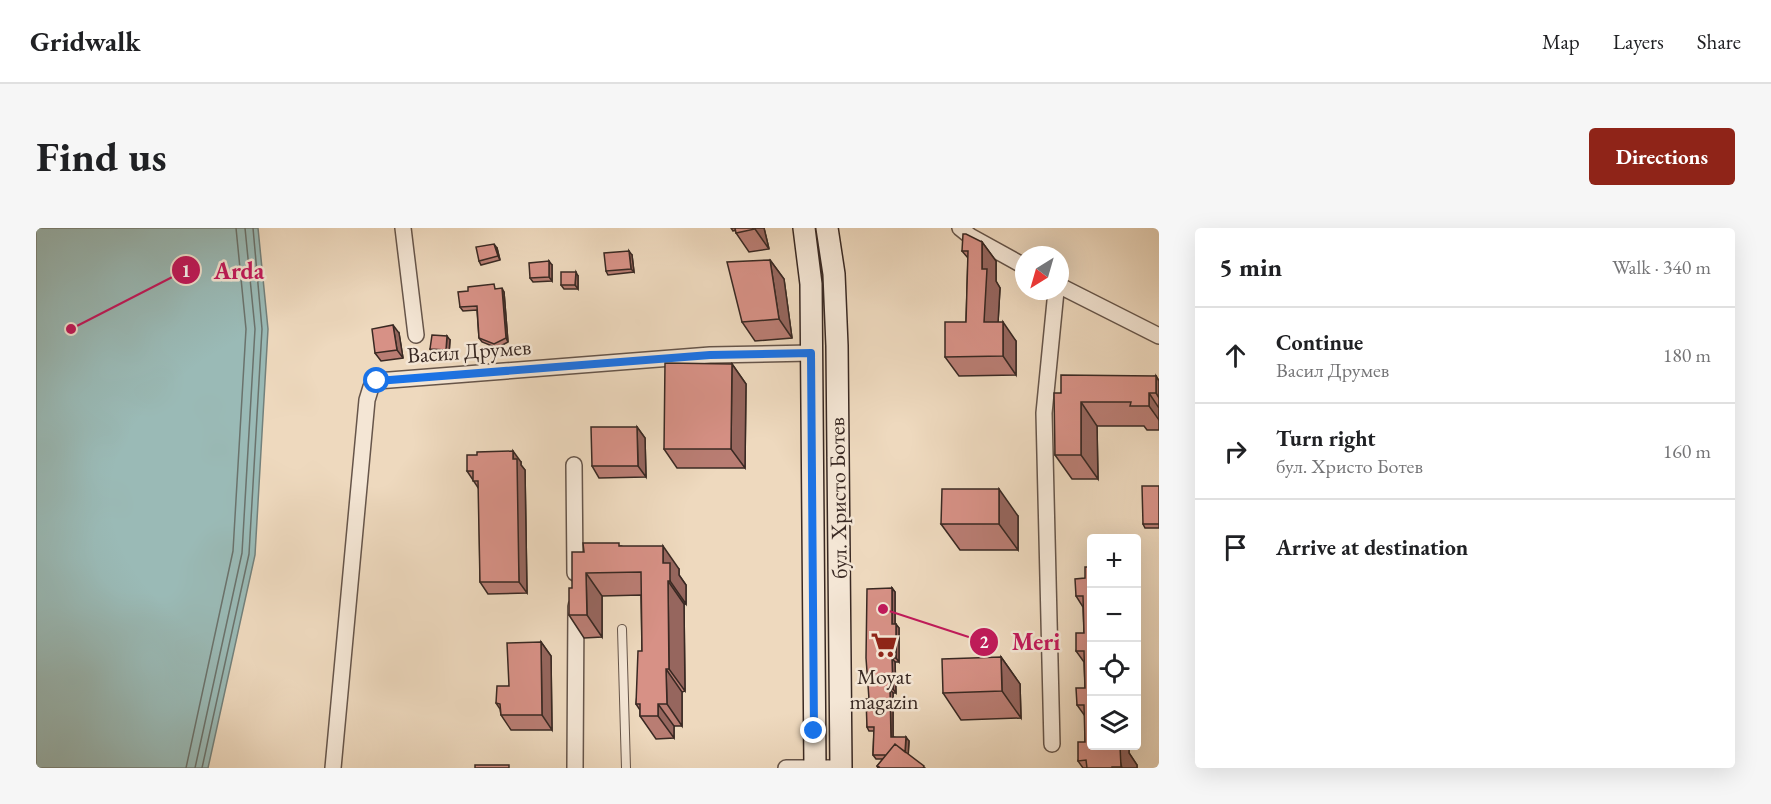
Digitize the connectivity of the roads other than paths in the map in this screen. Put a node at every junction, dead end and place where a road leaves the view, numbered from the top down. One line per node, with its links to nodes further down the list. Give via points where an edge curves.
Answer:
1 (403, 228): 8 (street)
2 (804, 228): 10 (main road, бул. Христо Ботев, via 811,284)
3 (827, 228): 19 (main road, бул. Христо Ботев, via 834,274 837,346)
4 (960, 228): 5 (street)
5 (1015, 261)
6 (1069, 290): 9 (street)
7 (1055, 300): 13 (street, via 1044,413)
8 (417, 335)
9 (1159, 336)
10 (811, 353): 14 (street, Васил Друмев, via 710,355 377,381 367,400); 18 (main road, бул. Христо Ботев)
11 (574, 465): 15 (street)
12 (622, 629): 16 (lane)
13 (1052, 744)
14 (333, 768)
15 (575, 768)
16 (626, 768)
17 (786, 768): 18 (street)
18 (815, 768): 19 (street)
19 (841, 768)

